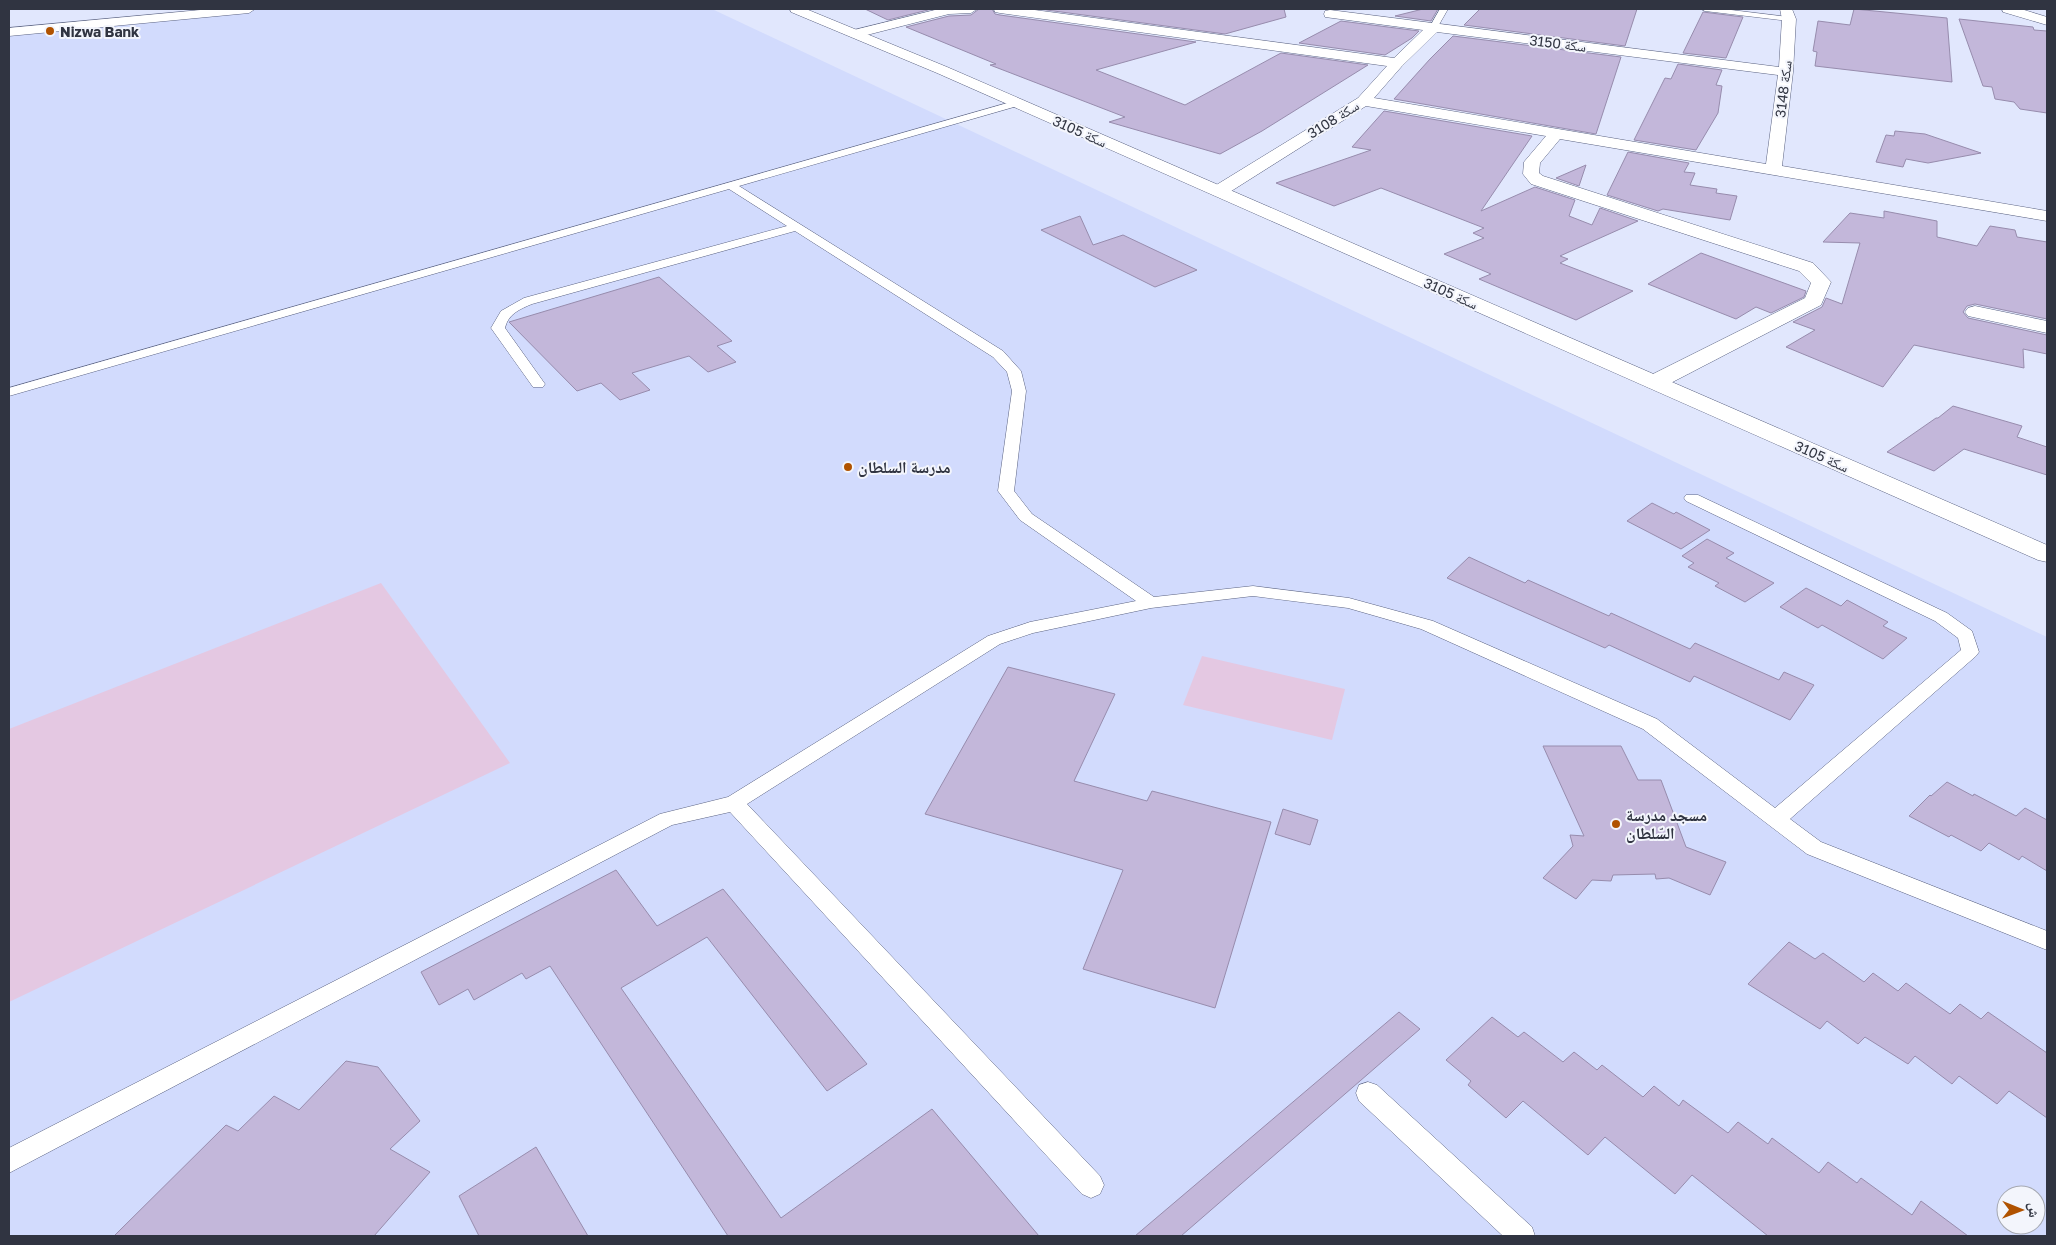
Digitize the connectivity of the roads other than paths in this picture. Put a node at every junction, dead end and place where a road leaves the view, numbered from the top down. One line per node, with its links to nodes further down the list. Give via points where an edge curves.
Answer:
1 (249, 9): 12 (street)
2 (796, 9): 13 (street, سكة 3105)
3 (971, 9): 13 (street, via 949,10)
4 (1000, 9): 14 (street)
5 (1444, 9): 11 (lane)
6 (1704, 9): 9 (lane)
7 (2008, 9): 10 (street)
8 (1330, 14): 11 (street, سكة 3150)
9 (1787, 14): 15 (street, سكة 3148)
10 (2047, 21)
11 (1432, 28): 14 (street, سكة 3108); 15 (street, سكة 3150)
12 (9, 32)
13 (854, 34): 17 (street, سكة 3105)
14 (1396, 62): 16 (street, سكة 3108)
15 (1786, 72): 19 (street, سكة 3148)
16 (1363, 101): 18 (street); 21 (street, سكة 3108)
17 (1018, 103): 20 (lane); 21 (street, سكة 3105)
18 (1557, 133): 19 (street); 26 (street, via 1532,162 1531,174 1537,180 1806,267 1821,282 1814,301)
19 (1773, 170): 22 (street)
20 (730, 185): 23 (lane); 28 (lane)
21 (1218, 191): 26 (street, سكة 3105)
22 (2047, 216)
23 (796, 227): 27 (lane, via 528,301 511,309 498,328); 31 (lane, via 998,354 1014,371 1019,391 1006,490 1026,517)
24 (1975, 312): 25 (street)
25 (2047, 327)
26 (1655, 382): 30 (street, سكة 3105)
27 (538, 384)
28 (9, 392)
29 (1692, 498): 33 (lane, via 1942,617 1966,635 1970,652)
30 (2047, 554)
31 (1151, 603): 32 (lane, via 1030,628 994,640); 33 (lane, via 1253,591 1349,604 1427,625 1650,724)
32 (734, 803): 36 (lane, via 667,819); 37 (lane)
33 (1776, 819): 34 (lane, via 1814,848)
34 (2047, 940)
35 (1368, 1093): 38 (lane)
36 (9, 1161)
37 (1091, 1185)
38 (1522, 1236)

